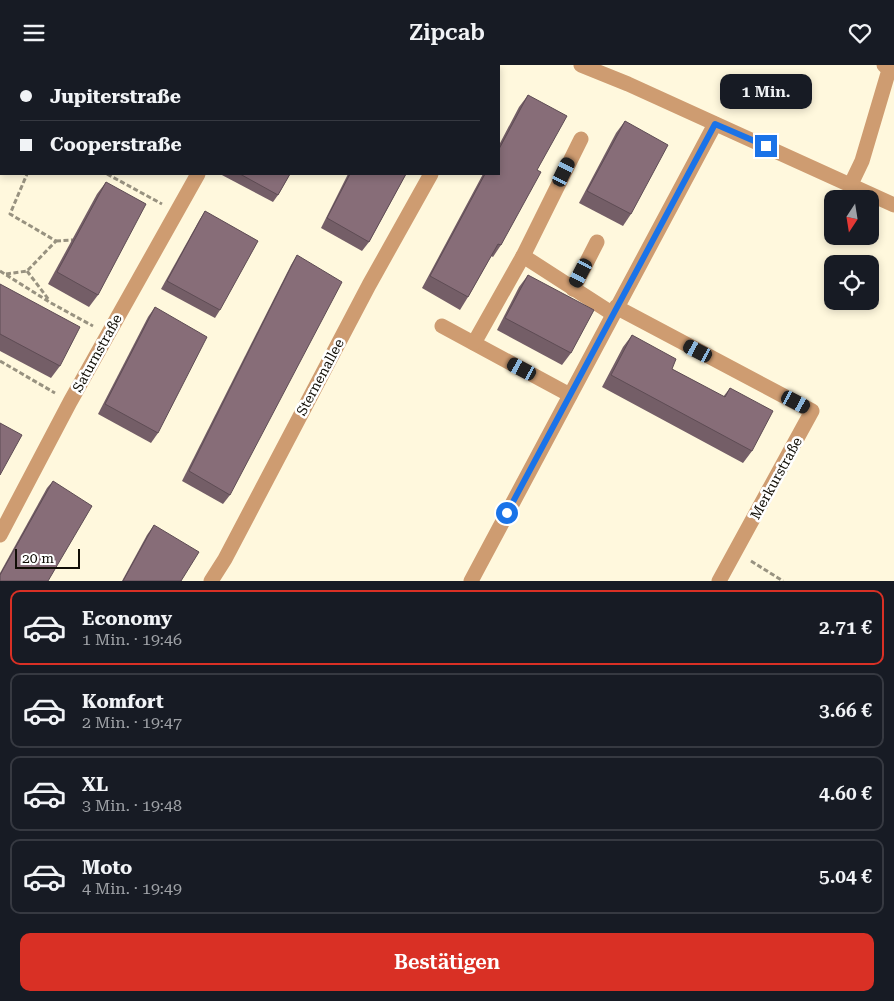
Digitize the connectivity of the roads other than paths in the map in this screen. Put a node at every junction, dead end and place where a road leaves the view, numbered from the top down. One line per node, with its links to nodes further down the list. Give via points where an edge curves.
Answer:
1 (581, 65): 3 (street)
2 (884, 65): 7 (street, via 890,70 862,161)
3 (715, 124): 7 (street); 12 (street)
4 (581, 139): 10 (street)
5 (197, 175): 16 (street, Saturnstraße, via 70,402)
6 (430, 175): 17 (street, Sternenallee)
7 (851, 184): 8 (street)
8 (894, 205)
9 (597, 242): 11 (street)
10 (523, 257): 11 (street); 14 (street)
11 (573, 289): 12 (street)
12 (615, 311): 15 (street); 19 (street, Merkurstraße, via 812,411)
13 (442, 325): 14 (street)
14 (474, 343): 15 (street)
15 (570, 395): 18 (street)
16 (0, 535)
17 (211, 581)
18 (471, 581)
19 (719, 581)

